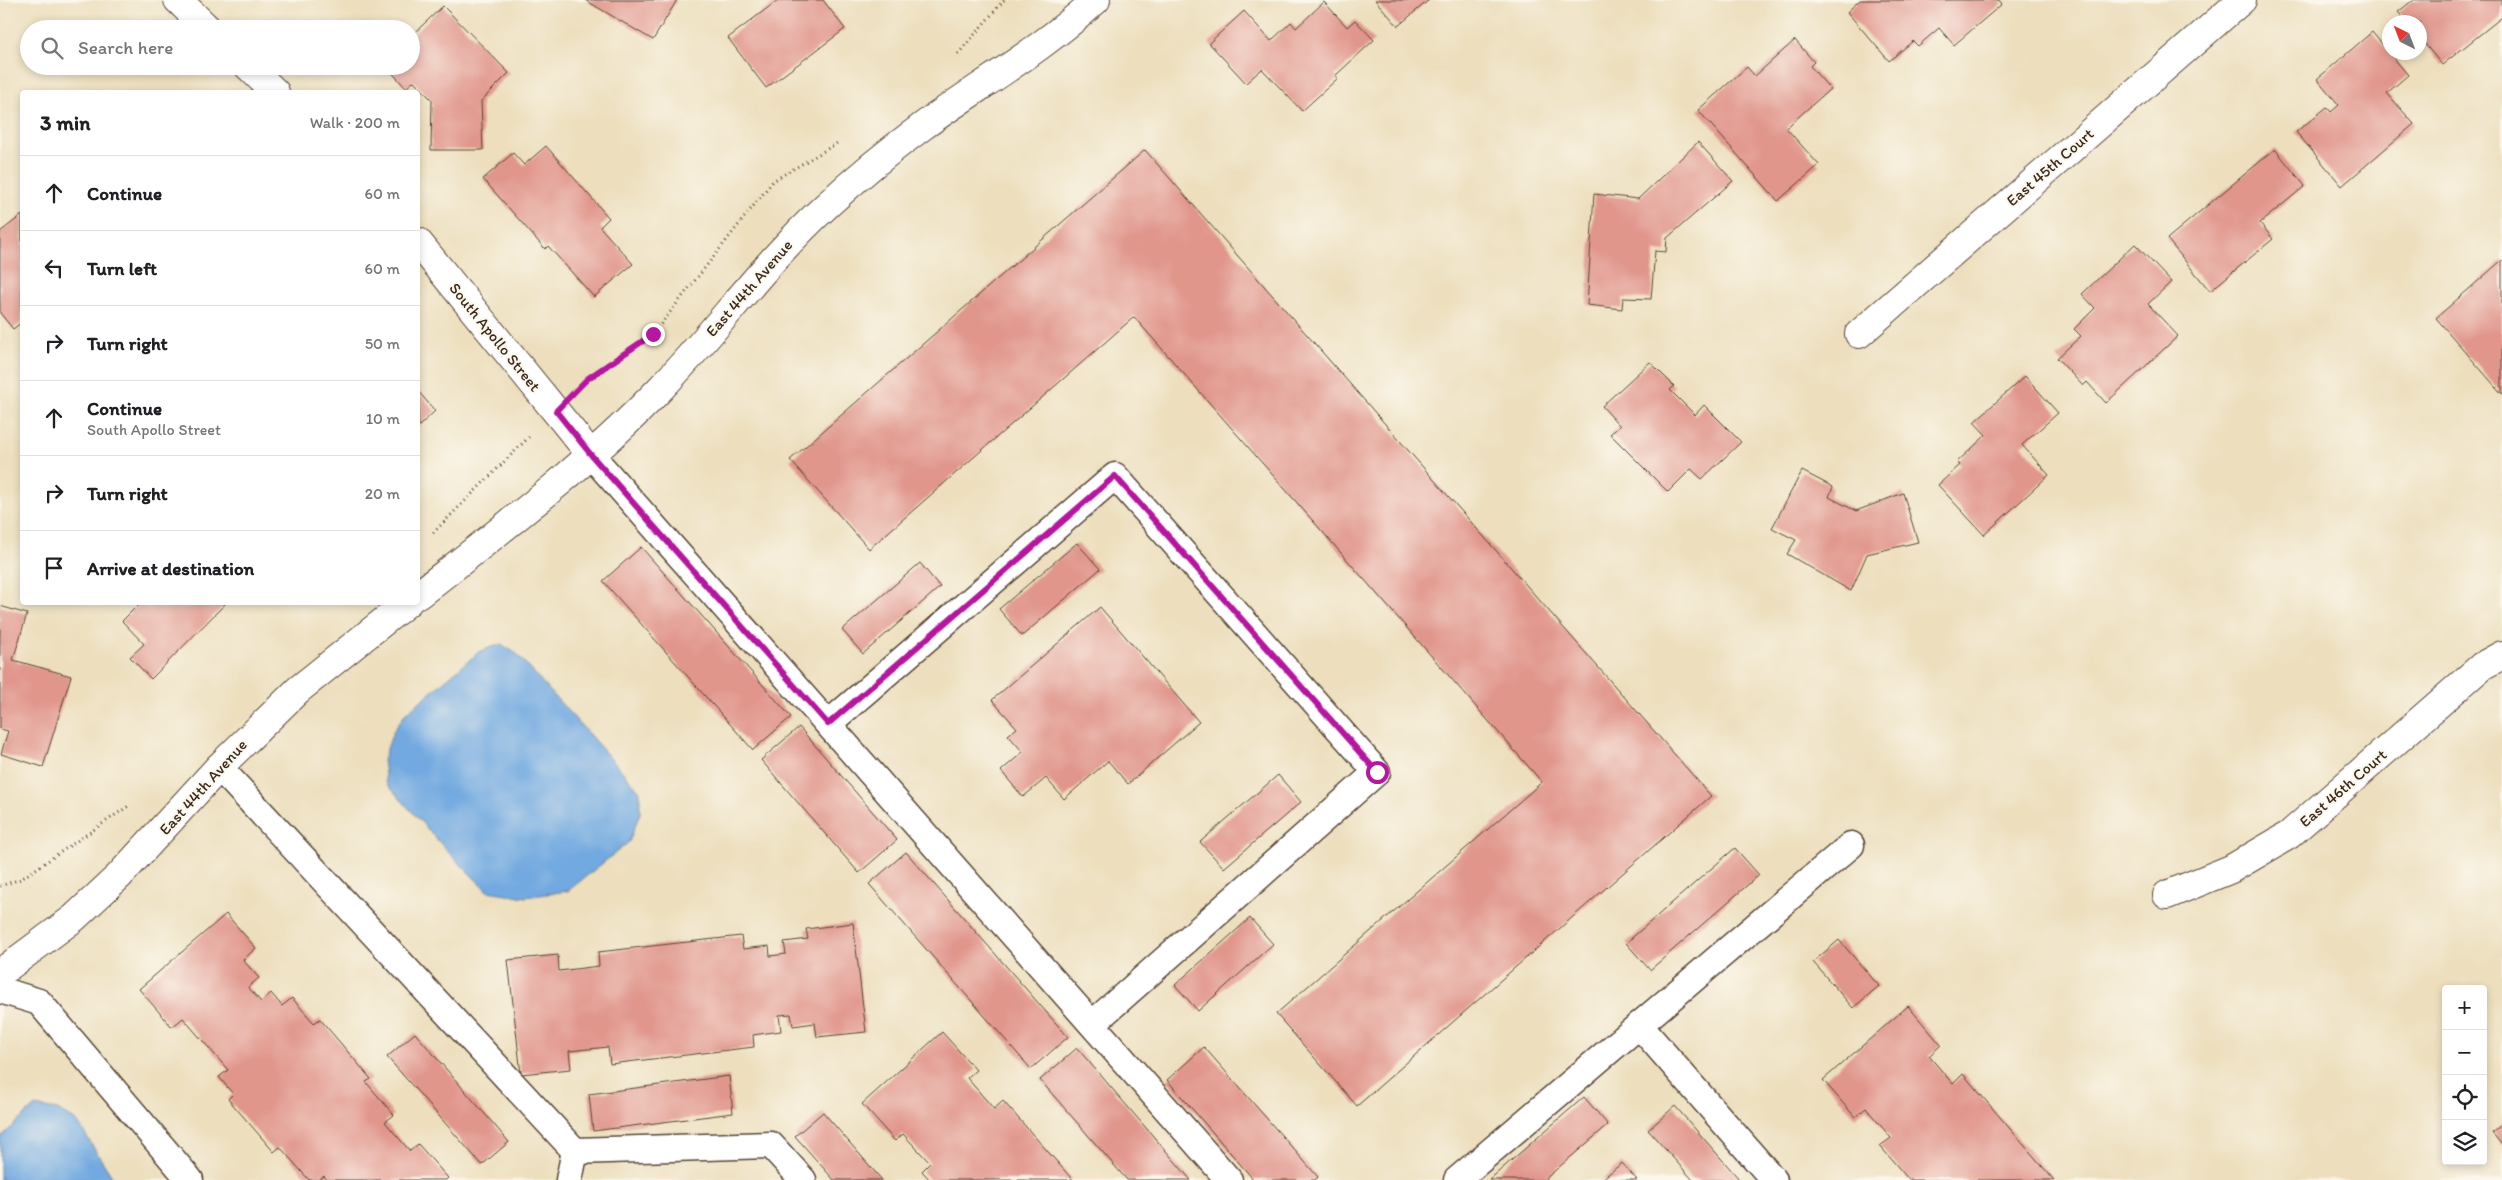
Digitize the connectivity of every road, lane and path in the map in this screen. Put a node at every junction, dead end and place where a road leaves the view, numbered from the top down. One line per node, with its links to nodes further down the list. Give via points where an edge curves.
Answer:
1 (178, 0): 5 (street)
2 (1004, 0): 6 (path)
3 (1096, 0): 13 (street, East 44th Avenue, via 1043,44 902,142 824,208 768,264 662,387)
4 (2242, 0): 11 (street, East 45th Court)
5 (199, 20)
6 (952, 59)
7 (258, 75): 8 (street)
8 (274, 90)
9 (845, 138): 12 (path, via 773,181 653,334 587,379)
10 (420, 244): 12 (street, South Apollo Street)
11 (1859, 334)
12 (556, 411): 13 (street, South Apollo Street); 14 (path)
13 (592, 456): 15 (street, East 44th Avenue); 18 (lane)
14 (429, 536)
15 (420, 593)
16 (404, 605): 19 (street, East 44th Avenue, via 298,690)
17 (2502, 655): 21 (street, East 46th Court, via 2482,666 2289,835 2230,869)
18 (828, 724): 24 (lane); 24 (lane, via 1115,476 1377,772)
19 (219, 767): 22 (street, East 44th Avenue, via 139,856 99,895); 26 (lane)
20 (1850, 845): 25 (lane)
21 (2167, 895)
22 (0, 973)
23 (0, 990): 27 (lane, via 40,1002)
24 (1092, 1024): 30 (lane)
25 (1639, 1025): 31 (lane); 32 (lane)
26 (575, 1151): 28 (lane); 29 (lane, via 770,1145)
27 (190, 1180)
28 (569, 1180)
29 (803, 1180)
30 (1229, 1180)
31 (1457, 1180)
32 (1774, 1180)

